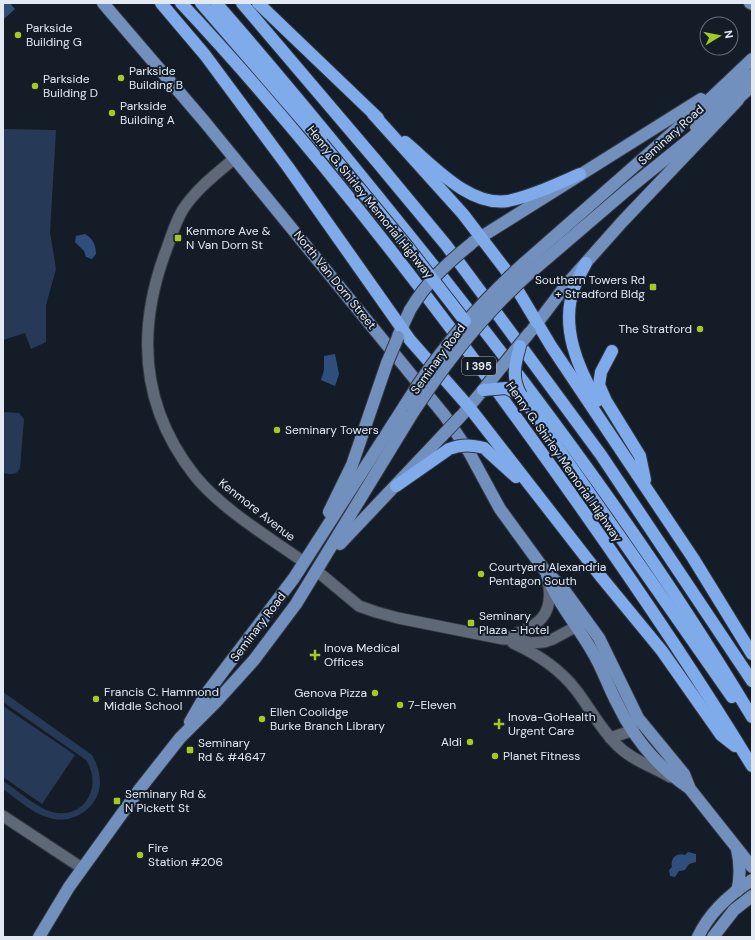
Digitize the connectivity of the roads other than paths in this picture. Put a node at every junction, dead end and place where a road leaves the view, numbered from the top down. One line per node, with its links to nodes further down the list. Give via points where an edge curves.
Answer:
1 (103, 3): 14 (main road, North Van Dorn Street)
2 (161, 3): 22 (highway, via 205,55 288,167)
3 (181, 3): 49 (highway, Henry G. Shirley Memorial Highway / I 395, via 309,147 452,328 572,495)
4 (201, 3): 20 (highway, bridge, via 384,218)
5 (216, 3): 43 (highway, via 336,144 502,351 652,560 702,634)
6 (242, 3): 40 (highway, via 378,163 481,292 602,455)
7 (258, 3): 13 (highway)
8 (752, 59): 10 (main road, Seminary Road)
9 (752, 75): 16 (main road)
10 (728, 82): 15 (main road, via 660,127); 19 (main road, Seminary Road)
11 (752, 86): 12 (main road, Seminary Road)
12 (738, 100): 16 (main road, Seminary Road); 18 (main road)
13 (373, 114): 15 (highway, via 457,185 486,200 494,202 517,198); 17 (highway, via 438,186)
14 (234, 158): 32 (street, Kenmore Avenue, via 192,198 175,226 151,299 148,331 150,373 157,405 168,433 196,477); 34 (main road, North Van Dorn Street, via 445,416 469,452 500,509)
15 (580, 174): 17 (main road)
16 (627, 190): 19 (main road, Seminary Road)
17 (475, 241): 21 (highway, via 505,270); 22 (main road, bridge, via 435,274 425,286)
18 (586, 263): 21 (main road); 30 (highway, via 571,299 568,317 572,344 585,380)
19 (526, 269): 20 (main road, Seminary Road, bridge, via 496,289)
20 (469, 326): 27 (main road, Seminary Road, bridge, via 427,369)
21 (534, 328): 23 (main road, bridge); 30 (highway)
22 (400, 332): 28 (highway, via 424,357); 32 (main road, bridge, via 352,465)
23 (520, 346): 25 (main road, bridge); 26 (highway, bridge, via 514,378)
24 (612, 351): 30 (highway, via 601,372 599,385 640,456)
25 (483, 390): 26 (highway, bridge, via 506,388); 28 (main road)
26 (521, 395): 45 (highway)
27 (408, 410): 32 (main road, Seminary Road); 33 (main road, Seminary Road)
28 (465, 412): 29 (main road, bridge); 31 (highway)
29 (396, 486): 31 (highway, bridge, via 450,449 461,445 473,445 484,448 501,462); 33 (main road, via 351,531)
30 (646, 488): 39 (highway)
31 (556, 518): 49 (highway, via 662,651 721,735)
32 (300, 566): 41 (main road, Seminary Road, via 244,647)
33 (317, 571): 37 (street, via 359,606 398,618); 42 (main road, Seminary Road, via 296,604 256,656)
34 (546, 572): 35 (main road, North Van Dorn Street, via 562,587); 36 (main road, North Van Dorn Street, via 554,592); 37 (street, via 550,593 544,614 532,628)
35 (587, 621): 36 (street); 44 (main road, North Van Dorn Street, via 605,648)
36 (576, 628): 37 (street, via 544,642); 38 (street, via 555,646); 46 (main road, North Van Dorn Street, via 598,662)
37 (503, 639): 38 (street)
38 (523, 648): 48 (street, via 551,665 568,680)
39 (752, 654)
40 (752, 681)
41 (206, 694): 42 (main road); 47 (main road, Seminary Road)
42 (216, 702): 47 (main road, Seminary Road)
43 (752, 717)
44 (638, 718): 46 (street); 51 (main road, North Van Dorn Street, via 684,774)
45 (752, 726)
46 (632, 730): 48 (street); 51 (main road, North Van Dorn Street, via 656,760)
47 (180, 738): 55 (main road, Seminary Road, via 138,790)
48 (610, 738): 51 (street, via 630,756)
49 (744, 753): 50 (highway, Henry G. Shirley Memorial Highway / I 395)
50 (752, 766)
51 (690, 789): 53 (main road, North Van Dorn Street)
52 (3, 816): 55 (street)
53 (736, 846): 54 (main road, North Van Dorn Street); 57 (main road, via 740,869)
54 (752, 867)
55 (82, 868): 59 (main road, Seminary Road)
56 (752, 880): 57 (main road)
57 (737, 891): 60 (main road, via 717,910)
58 (752, 896): 61 (main road, via 734,910)
59 (40, 937)
60 (698, 937)
61 (713, 937)

